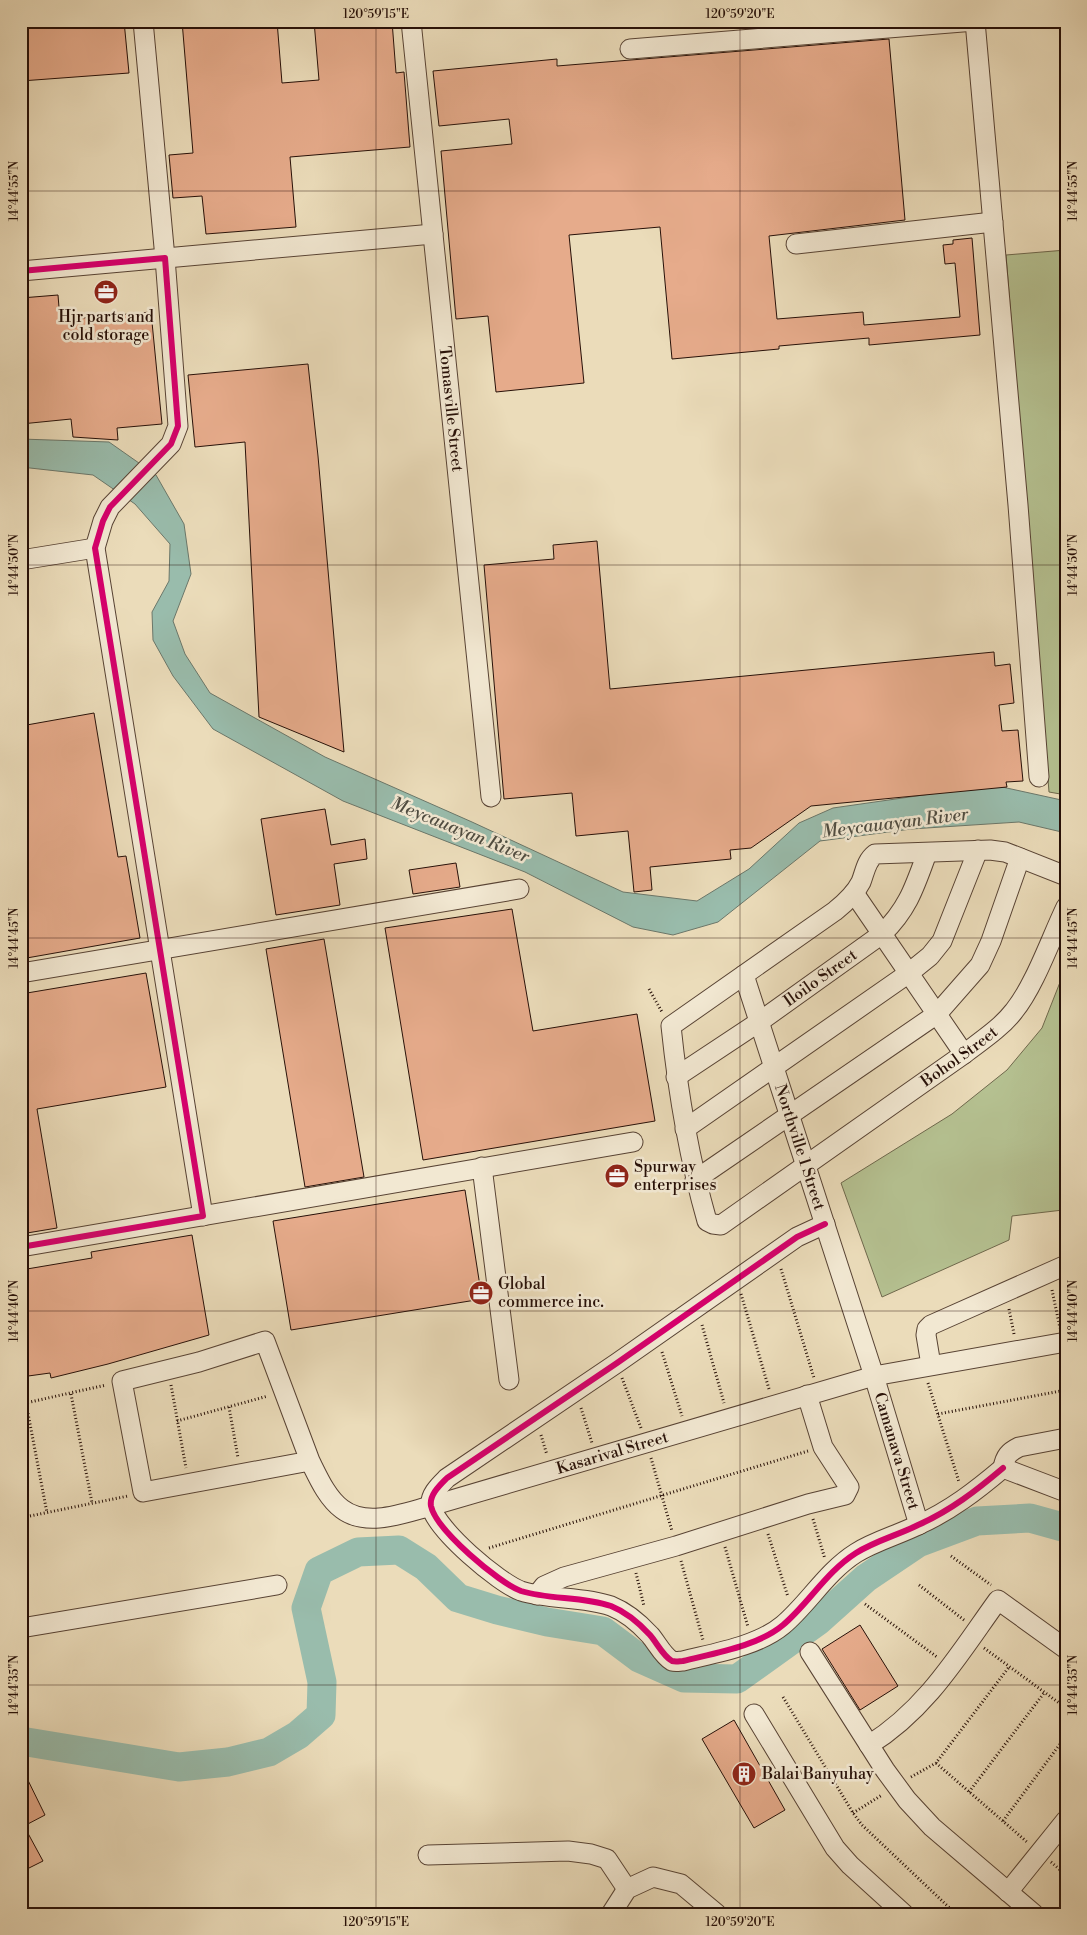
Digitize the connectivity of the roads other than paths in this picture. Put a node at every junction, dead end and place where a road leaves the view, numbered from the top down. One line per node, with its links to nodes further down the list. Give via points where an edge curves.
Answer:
1 (143, 21): 8 (street)
2 (411, 21): 6 (street, Tomasville Street)
3 (975, 21): 4 (street); 5 (street)
4 (630, 49)
5 (993, 222): 7 (street); 12 (street)
6 (433, 234): 8 (street); 13 (street, Tomasville Street)
7 (796, 244)
8 (165, 258): 9 (street); 10 (street, via 178,426 172,444 110,507)
9 (21, 270)
10 (95, 548): 11 (street); 22 (street)
11 (21, 560)
12 (1039, 777)
13 (491, 797)
14 (978, 850): 15 (street); 16 (street, via 1005,852); 24 (street, via 942,941)
15 (927, 853): 19 (street, via 875,854); 21 (street, Iloilo Street, via 906,906)
16 (1020, 858): 17 (street); 26 (street, via 980,965)
17 (1066, 876)
18 (519, 889): 22 (street)
19 (854, 893): 21 (street); 25 (street, via 829,916)
20 (1066, 907): 28 (street, Bohol Street, via 1015,1011)
21 (882, 934): 24 (street); 27 (street, Iloilo Street)
22 (160, 950): 23 (street); 37 (street)
23 (21, 973)
24 (909, 973): 26 (street); 29 (street)
25 (744, 975): 27 (street, Northville 1 Street); 30 (street, via 671,1026)
26 (937, 1014): 28 (street); 31 (street)
27 (759, 1022): 29 (street, Northville 1 Street); 30 (street, Iloilo Street)
28 (964, 1054): 34 (street, Bohol Street)
29 (774, 1066): 31 (street, Northville 1 Street); 32 (street)
30 (676, 1077): 32 (street)
31 (790, 1116): 34 (street, Northville 1 Street); 36 (street)
32 (685, 1129): 36 (street)
33 (633, 1142): 35 (street)
34 (806, 1165): 36 (street, Bohol Street, via 721,1225 707,1222); 38 (street, Northville 1 Street)
35 (482, 1167): 37 (street); 44 (street)
36 (695, 1180)
37 (203, 1216): 39 (street)
38 (825, 1224): 43 (street, Northville 1 Street); 50 (street, via 797,1237 447,1478 432,1496)
39 (21, 1247)
40 (1066, 1265): 42 (street, via 931,1326 926,1335)
41 (1064, 1342): 42 (street, Kasarival Street)
42 (927, 1365): 43 (street, Kasarival Street)
43 (874, 1376): 45 (street, Kasarival Street); 51 (street, Camanava Street)
44 (509, 1380)
45 (812, 1394): 50 (street, Kasarival Street); 53 (street, via 823,1447 849,1487 845,1494 552,1581)
46 (1066, 1438): 48 (street, via 1012,1450 1007,1454)
47 (310, 1461): 47 (street, Kasarival Street, via 143,1492 122,1381 265,1340); 50 (street, Kasarival Street, via 331,1498 355,1516 378,1518)
48 (1003, 1468): 49 (street); 51 (street, via 964,1499)
49 (1066, 1492)
50 (431, 1506): 53 (street, via 446,1530 500,1580)
51 (919, 1525): 53 (street, via 845,1560 774,1632 752,1642 683,1661 674,1662 667,1657 639,1625 610,1606)
52 (277, 1585): 54 (street)
53 (537, 1595)
54 (21, 1628)
55 (1066, 1649): 58 (street, via 998,1600 914,1711)
56 (810, 1652): 58 (street)
57 (754, 1714): 65 (street, via 835,1848)
58 (869, 1745): 62 (street, via 917,1812)
59 (1066, 1820): 62 (street)
60 (428, 1855): 61 (street, via 568,1851 591,1854 607,1859)
61 (627, 1889): 63 (street); 64 (street, via 653,1877 680,1884)
62 (1008, 1892): 66 (street)
63 (611, 1914)
64 (717, 1914)
65 (904, 1914)
66 (1034, 1914)

